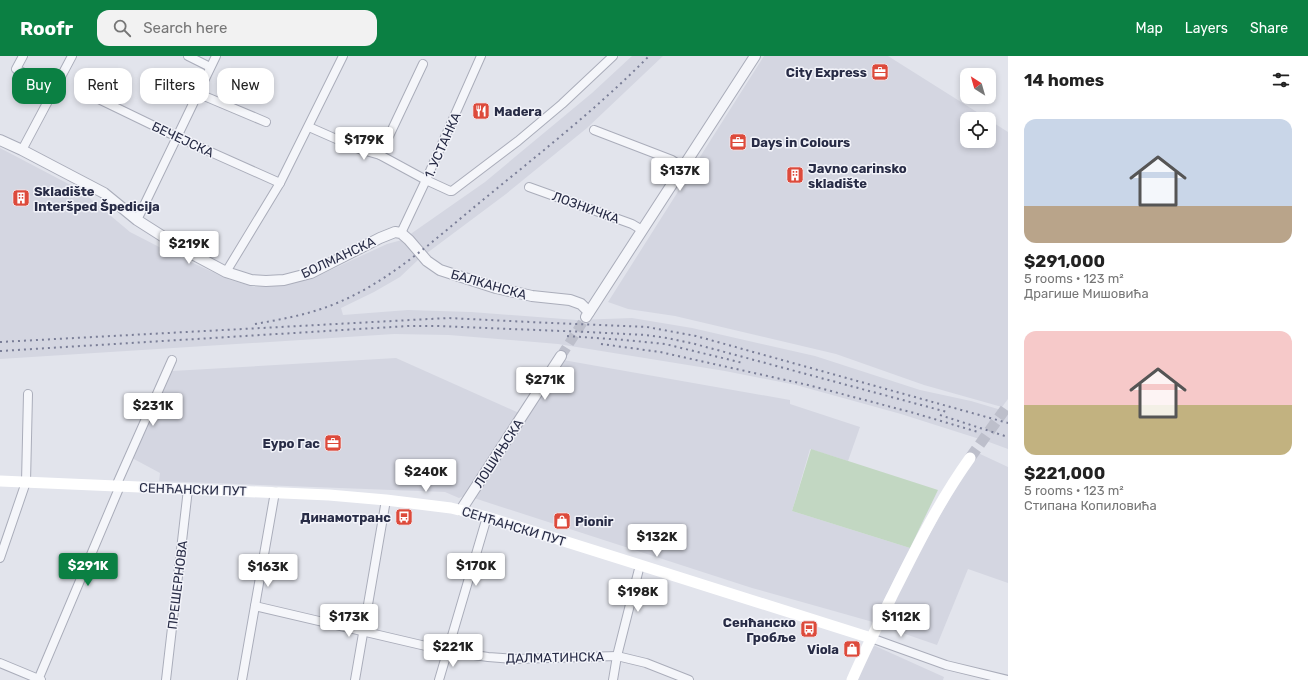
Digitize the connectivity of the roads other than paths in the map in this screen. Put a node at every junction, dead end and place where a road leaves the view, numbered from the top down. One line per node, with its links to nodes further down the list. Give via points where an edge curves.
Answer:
1 (23, 56): 11 (street)
2 (72, 56): 12 (street)
3 (188, 56): 10 (street)
4 (216, 56): 10 (street)
5 (343, 56): 18 (street)
6 (613, 56): 25 (street, via 518,141 452,191)
7 (755, 56): 24 (street)
8 (480, 57): 25 (street, 1. УСТАНКА)
9 (423, 64): 23 (street)
10 (210, 67)
11 (17, 68)
12 (66, 68)
13 (209, 98): 17 (street)
14 (47, 104): 22 (street)
15 (108, 104): 20 (street, БЕЧЕЈСКА)
16 (192, 104): 20 (street)
17 (266, 122)
18 (308, 127): 23 (street, via 359,149); 26 (street)
19 (594, 130): 24 (street, via 672,160)
20 (176, 137): 26 (street, БЕЧЕЈСКА); 28 (street)
21 (0, 140): 22 (street, БОЛМАНСКА)
22 (22, 150): 28 (street, БОЛМАНСКА, via 104,193)
23 (380, 155): 25 (street)
24 (683, 167): 29 (street)
25 (426, 180): 30 (street, 1. УСТАНКА)
26 (280, 183): 31 (street)
27 (529, 187): 29 (street, ЛОЗНИЧКА, via 632,224)
28 (136, 220): 31 (street, БОЛМАНСКА)
29 (642, 230): 30 (street, БАЛКАНСКА, via 587,314 581,304 570,300 532,296 496,288 440,270 427,261)
30 (401, 233): 31 (street, БОЛМАНСКА, via 388,234 311,273 284,280 251,280)
31 (226, 272)
32 (561, 356): 42 (street, ЛОШИЊСКА)
33 (172, 360): 38 (street)
34 (28, 394): 37 (street)
35 (970, 458): 48 (main road, via 909,561)
36 (0, 481): 37 (main road, СЕНЋАНСКИ ПУТ)
37 (26, 482): 38 (main road, СЕНЋАНСКИ ПУТ); 44 (street)
38 (118, 486): 39 (main road, СЕНЋАНСКИ ПУТ); 52 (street)
39 (188, 489): 40 (main road, СЕНЋАНСКИ ПУТ); 53 (street, ПРЕШЕРНОВА)
40 (275, 492): 41 (main road, СЕНЋАНСКИ ПУТ); 46 (street)
41 (386, 500): 42 (main road, СЕНЋАНСКИ ПУТ); 47 (street)
42 (462, 510): 43 (main road, СЕНЋАНСКИ ПУТ)
43 (487, 517): 45 (main road, СЕНЋАНСКИ ПУТ); 49 (street)
44 (0, 558)
45 (640, 565): 48 (main road, СЕНЋАНСКИ ПУТ); 50 (street)
46 (255, 606): 47 (street, ДАЛМАТИНСКА); 54 (street)
47 (364, 632): 49 (street, ДАЛМАТИНСКА); 55 (street)
48 (871, 638): 59 (main road); 60 (street, СЕНЋАНСКИ ПУТ, via 946,665)
49 (447, 651): 50 (street, ДАЛМАТИНСКА, via 515,659); 56 (street)
50 (618, 656): 57 (street); 58 (street, ДАЛМАТИНСКА, via 646,663)
51 (0, 663): 52 (street)
52 (39, 680)
53 (166, 680)
54 (242, 680)
55 (355, 680)
56 (439, 680)
57 (613, 680)
58 (689, 680)
59 (852, 680)
60 (1008, 680)

